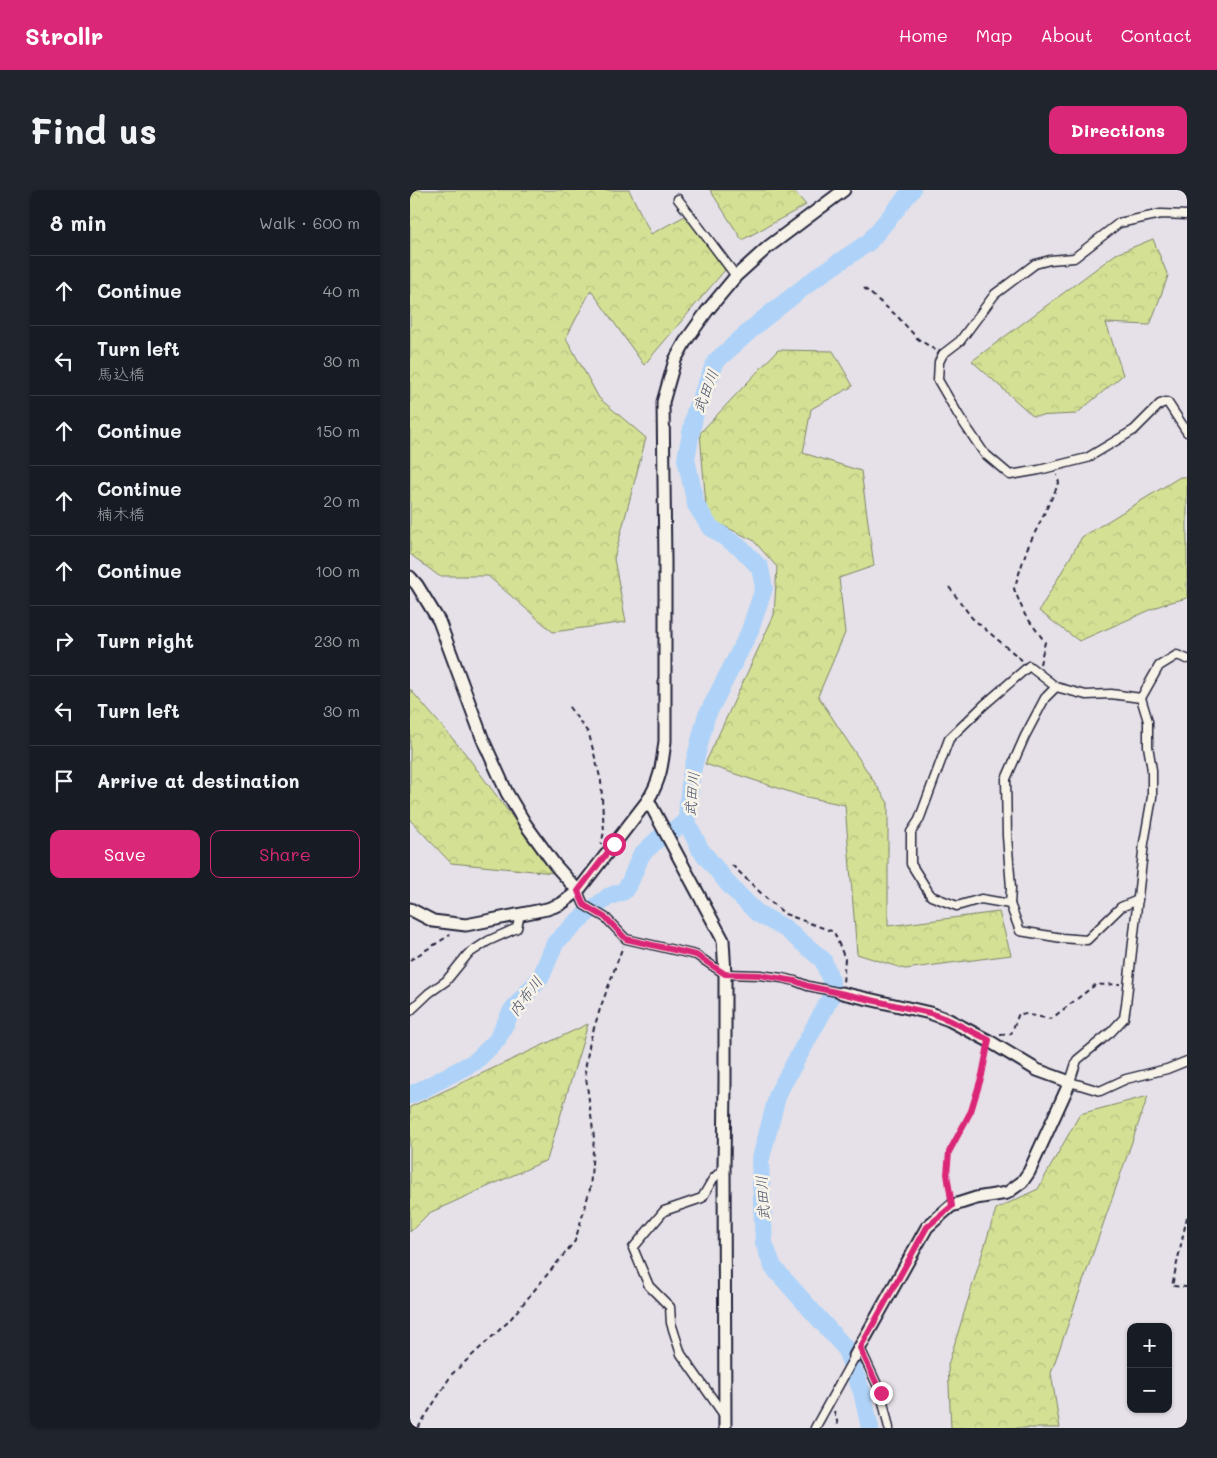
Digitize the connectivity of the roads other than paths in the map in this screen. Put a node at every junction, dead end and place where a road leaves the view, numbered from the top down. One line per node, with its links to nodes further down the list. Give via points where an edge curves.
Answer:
1 (844, 190): 4 (street, via 768,247)
2 (678, 199): 4 (street)
3 (1187, 215): 5 (street, via 1160,214 1119,223 1074,258 1035,264 995,294 960,341 943,354 938,380 984,453 1010,475 1087,458 1134,430 1166,402)
4 (736, 276): 10 (street, via 707,311 675,360 663,402 665,741 660,778)
5 (1187, 432)
6 (410, 577): 11 (street, via 439,622 482,740 507,793 526,825)
7 (1187, 659): 9 (street, via 1177,655 1159,666)
8 (1056, 688): 9 (street, via 1086,695); 13 (street, via 1045,698 1006,779); 13 (street, via 1029,666 984,704 949,739 919,820 911,832 911,864 931,896 957,906 981,899)
9 (1141, 698): 12 (street, via 1148,721 1152,797)
10 (651, 805): 11 (street); 16 (street, via 723,940)
11 (578, 891): 15 (street, via 561,904); 16 (street, via 584,905 606,918 626,939 696,955)
12 (1138, 900): 13 (street, via 1121,907 1087,940 1020,931); 20 (street, via 1124,1018 1077,1060)
13 (1010, 904)
14 (410, 909): 15 (street, via 433,921 466,925)
15 (520, 914): 18 (street, via 516,928 468,954 446,980)
16 (725, 974): 17 (street, via 760,975); 21 (street)
17 (842, 993): 20 (street, via 949,1020 1037,1070)
18 (410, 1011)
19 (1187, 1061): 20 (street, via 1126,1079 1100,1091)
20 (1070, 1082): 22 (street, via 1022,1182 1007,1193 952,1206 927,1227)
21 (724, 1168): 23 (street); 23 (street, via 702,1198 664,1211 633,1248 649,1286 670,1307 671,1324 681,1354)
22 (858, 1352): 25 (street); 26 (street, via 881,1393)
23 (724, 1415): 24 (street)
24 (725, 1428)
25 (815, 1428)
26 (889, 1428)

